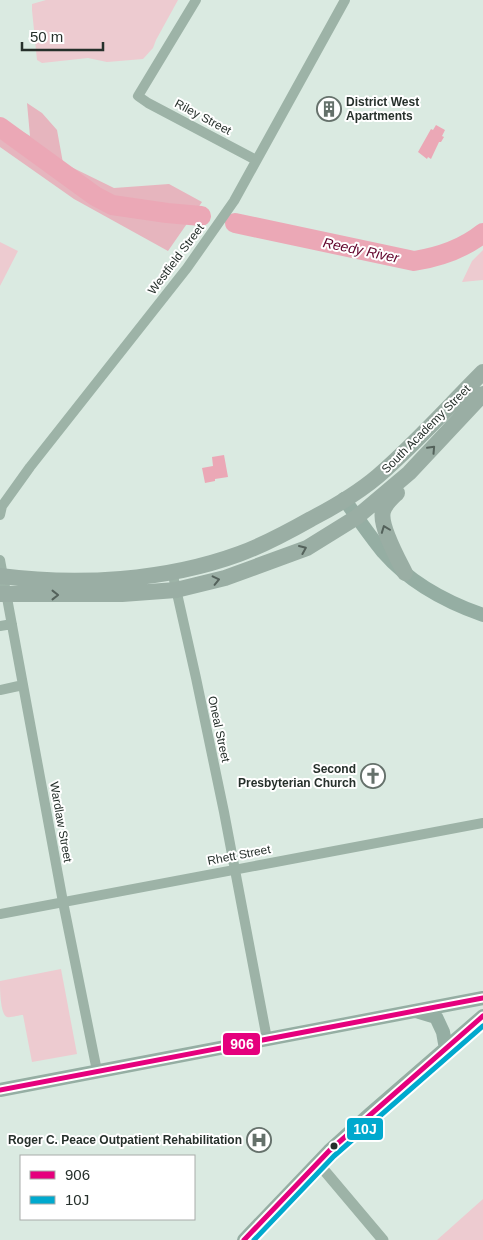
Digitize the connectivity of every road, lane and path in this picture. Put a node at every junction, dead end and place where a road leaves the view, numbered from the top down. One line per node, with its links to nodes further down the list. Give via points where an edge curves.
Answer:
1 (196, 0): 3 (street, Riley Street, via 138,96)
2 (345, 0): 3 (street, Westfield Street)
3 (256, 160): 8 (street, Westfield Street, via 208,239 30,467 2,506)
4 (483, 372): 7 (highway, South Academy Street, via 412,446 376,478)
5 (483, 394): 6 (highway, South Academy Street, one-way to 5)
6 (409, 473): 9 (highway, South Academy Street); 12 (highway, one-way to 6, via 382,520 386,506)
7 (344, 500): 9 (main road); 11 (highway, South Academy Street, via 239,554)
8 (0, 515)
9 (357, 517): 12 (main road); 14 (highway, South Academy Street, one-way to 9, via 225,578 307,548)
10 (0, 560): 13 (street)
11 (172, 571): 13 (highway, South Academy Street, via 73,581); 14 (street, Oneal Street)
12 (404, 573): 16 (main road, via 436,594)
13 (1, 576): 15 (street, Wardlaw Street)
14 (176, 590): 15 (highway, South Academy Street, one-way to 14); 22 (street, Oneal Street)
15 (3, 595): 17 (street, Wardlaw Street)
16 (483, 616)
17 (12, 624): 18 (street); 19 (street, Wardlaw Street)
18 (0, 626)
19 (23, 685): 20 (street); 23 (street, Wardlaw Street)
20 (0, 690)
21 (483, 823): 22 (street, Rhett Street)
22 (233, 868): 23 (street, Rhett Street); 28 (street, Oneal Street)
23 (63, 902): 24 (street, Rhett Street); 30 (street, Wardlaw Street)
24 (0, 914)
25 (483, 998): 26 (main road)
26 (413, 1010): 28 (main road); 29 (main road, via 436,1017)
27 (483, 1016): 29 (main road)
28 (267, 1039): 30 (main road)
29 (446, 1049): 32 (main road)
30 (96, 1071): 31 (main road)
31 (0, 1090)
32 (318, 1163): 33 (main road); 34 (street)
33 (244, 1240)
34 (383, 1240)

